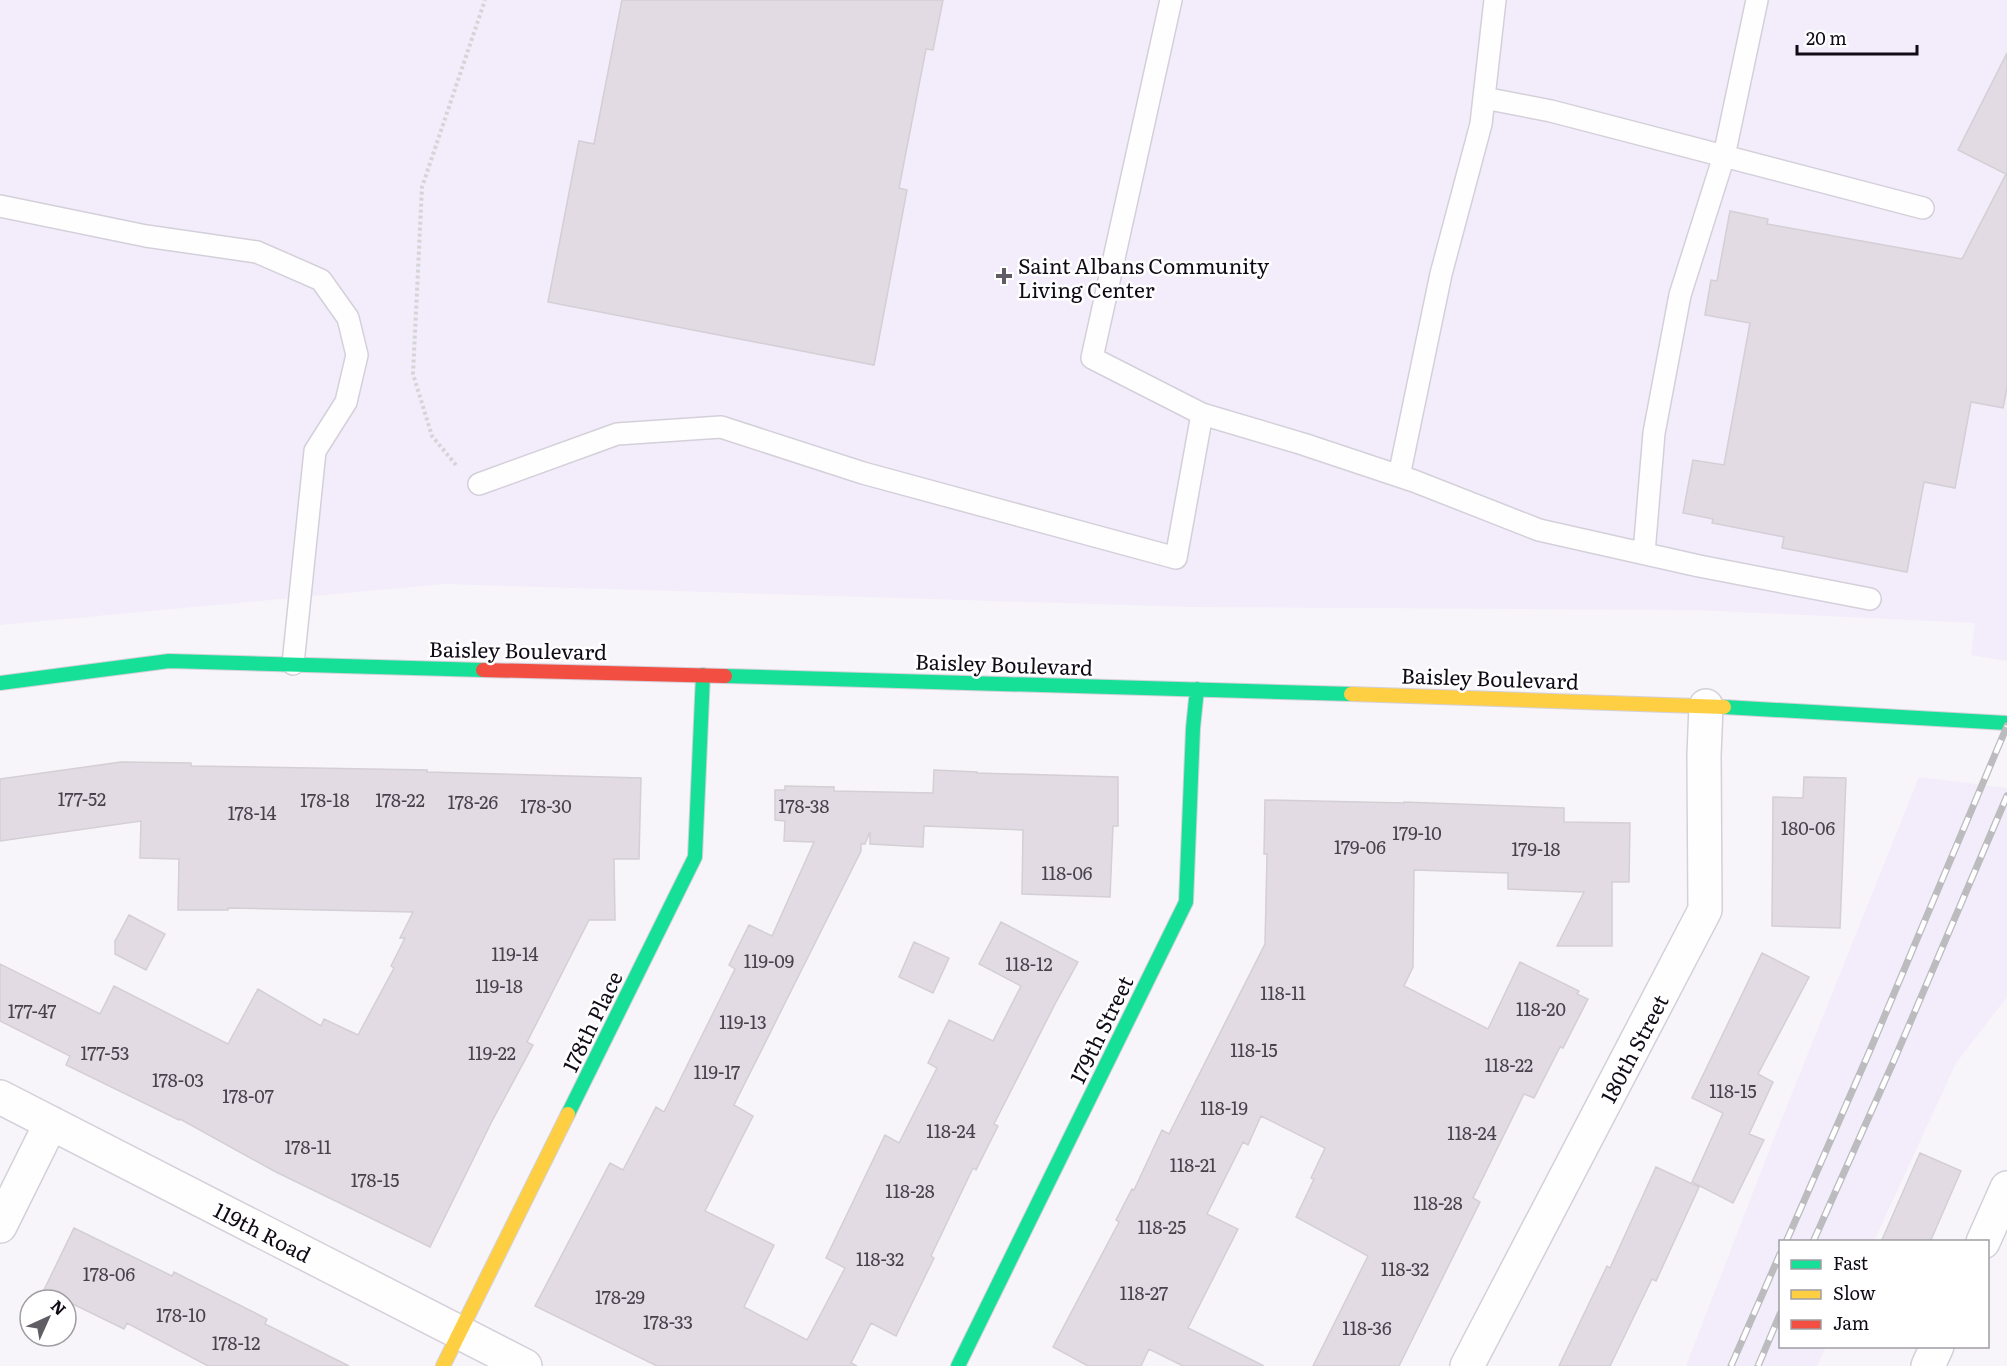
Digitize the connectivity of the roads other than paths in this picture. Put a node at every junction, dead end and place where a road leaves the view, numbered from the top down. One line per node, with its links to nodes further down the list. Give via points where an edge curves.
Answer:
1 (1171, 0): 8 (lane, via 1092,358)
2 (1495, 0): 4 (lane)
3 (1757, 0): 5 (lane)
4 (1484, 98): 5 (lane, via 1551,111); 9 (lane, via 1481,124 1441,274)
5 (1724, 156): 7 (lane); 11 (lane, via 1680,295 1654,433)
6 (0, 206): 13 (lane, via 146,236 257,252 321,280 348,318 357,355 346,402 315,452)
7 (1923, 208)
8 (1202, 414): 9 (lane); 10 (lane, via 1176,558 863,473 721,428 617,434)
9 (1399, 476): 11 (lane, via 1539,530)
10 (479, 484)
11 (1644, 554): 12 (lane)
12 (1870, 599)
13 (293, 664): 14 (street, Baisley Boulevard); 15 (street, Baisley Boulevard, via 169,661)
14 (703, 675): 16 (street, Baisley Boulevard); 24 (street, 178th Place, via 695,857)
15 (0, 683)
16 (1197, 689): 17 (street, Baisley Boulevard); 28 (street, 179th Street, via 1186,902)
17 (1706, 706): 18 (street, Baisley Boulevard); 29 (street, 180th Street, via 1705,910)
18 (2007, 723)
19 (0, 1097): 20 (street, 119th Road)
20 (51, 1123): 22 (street); 24 (street, 119th Road)
21 (2007, 1190): 23 (street)
22 (0, 1226)
23 (1984, 1240)
24 (460, 1333): 26 (street, 178th Place); 27 (street, 119th Road)
25 (1937, 1348): 30 (street)
26 (443, 1366)
27 (525, 1366)
28 (958, 1366)
29 (1467, 1366)
30 (1928, 1366)

